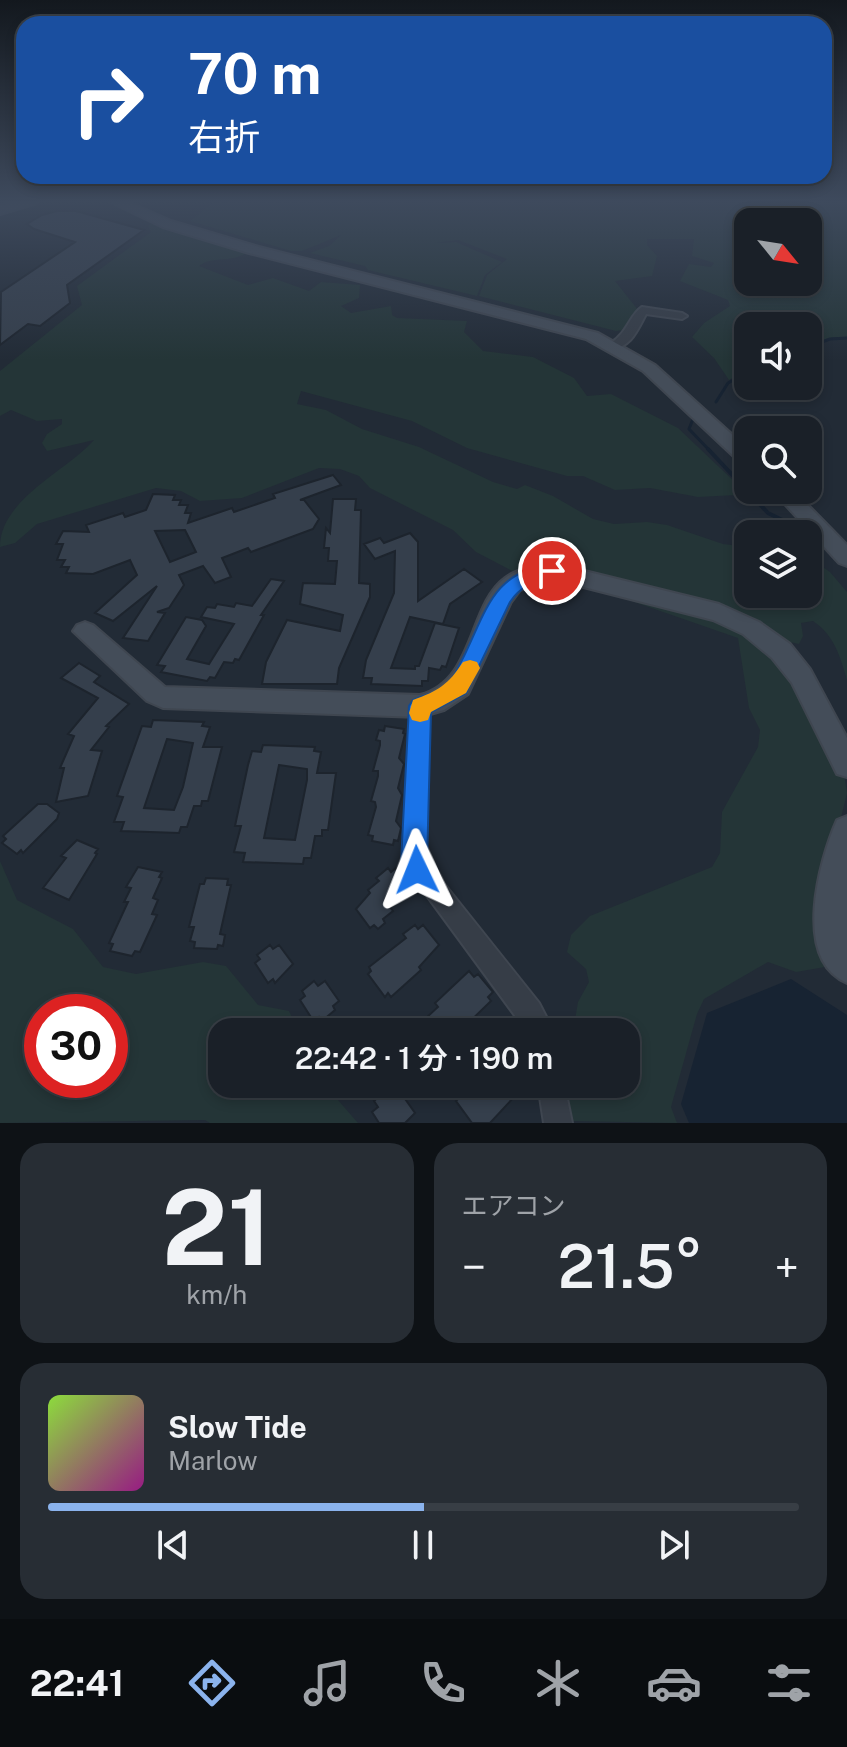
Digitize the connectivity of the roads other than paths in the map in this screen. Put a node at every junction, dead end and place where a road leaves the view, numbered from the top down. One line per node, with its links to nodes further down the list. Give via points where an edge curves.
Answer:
1 (274, 255): 3 (street, via 565,327)
2 (682, 316): 3 (street, via 642,310 629,336)
3 (617, 345): 4 (street, via 669,374); 5 (street, via 658,375)
4 (734, 434)
5 (734, 446)
6 (795, 504): 9 (street)
7 (809, 504): 8 (street)
8 (847, 542)
9 (847, 558)
10 (85, 631): 11 (street, via 163,697)
11 (420, 706): 12 (street, via 459,687 512,584 552,571 719,613 751,628 796,669); 15 (street, via 414,863)
12 (847, 765)
13 (847, 830): 14 (street, via 827,922)
14 (847, 966)
15 (533, 1018)
16 (554, 1098): 17 (street)
17 (558, 1123)

